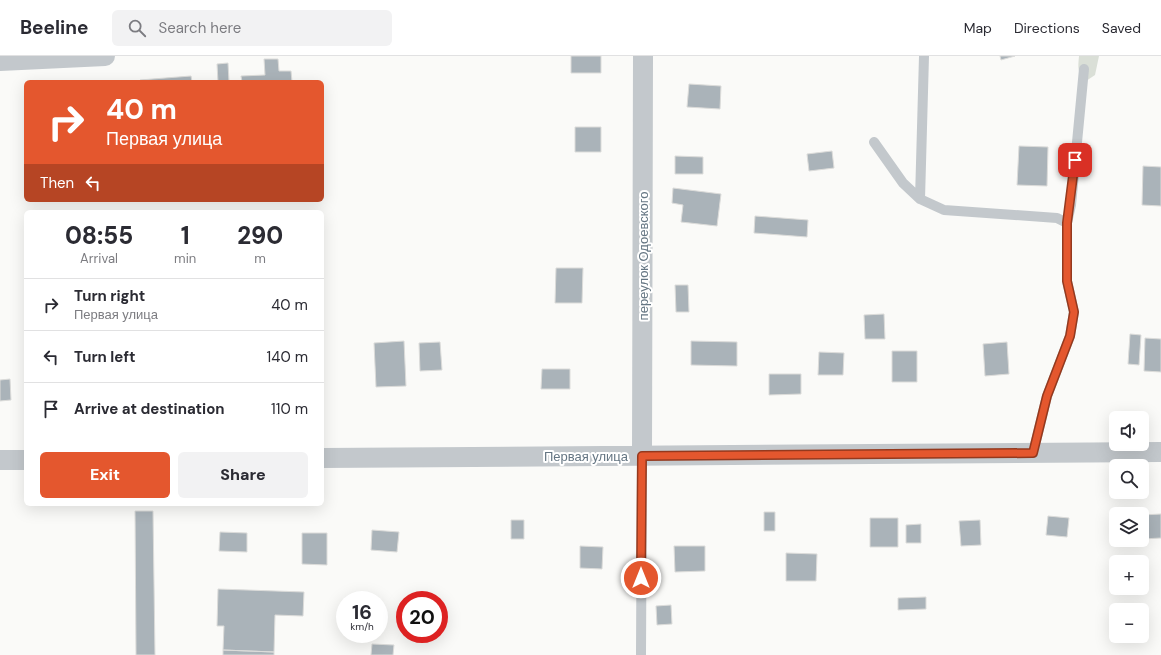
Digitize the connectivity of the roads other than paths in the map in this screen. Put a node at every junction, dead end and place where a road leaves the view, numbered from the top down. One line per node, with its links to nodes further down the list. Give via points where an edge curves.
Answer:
1 (104, 56): 4 (street)
2 (643, 56): 11 (street, переулок Одоевского)
3 (924, 56): 7 (lane)
4 (0, 61)
5 (1084, 69): 8 (lane)
6 (874, 142): 7 (lane, via 903,182)
7 (920, 200): 8 (lane, via 944,210 1057,218)
8 (1067, 223): 10 (lane, via 1067,281 1074,312 1070,336 1047,396)
9 (1161, 452): 10 (street, Первая улица)
10 (1033, 453): 11 (street, Первая улица)
11 (642, 456): 12 (street, Первая улица); 15 (lane)
12 (324, 458)
13 (0, 460): 14 (street)
14 (24, 460)
15 (641, 655)

